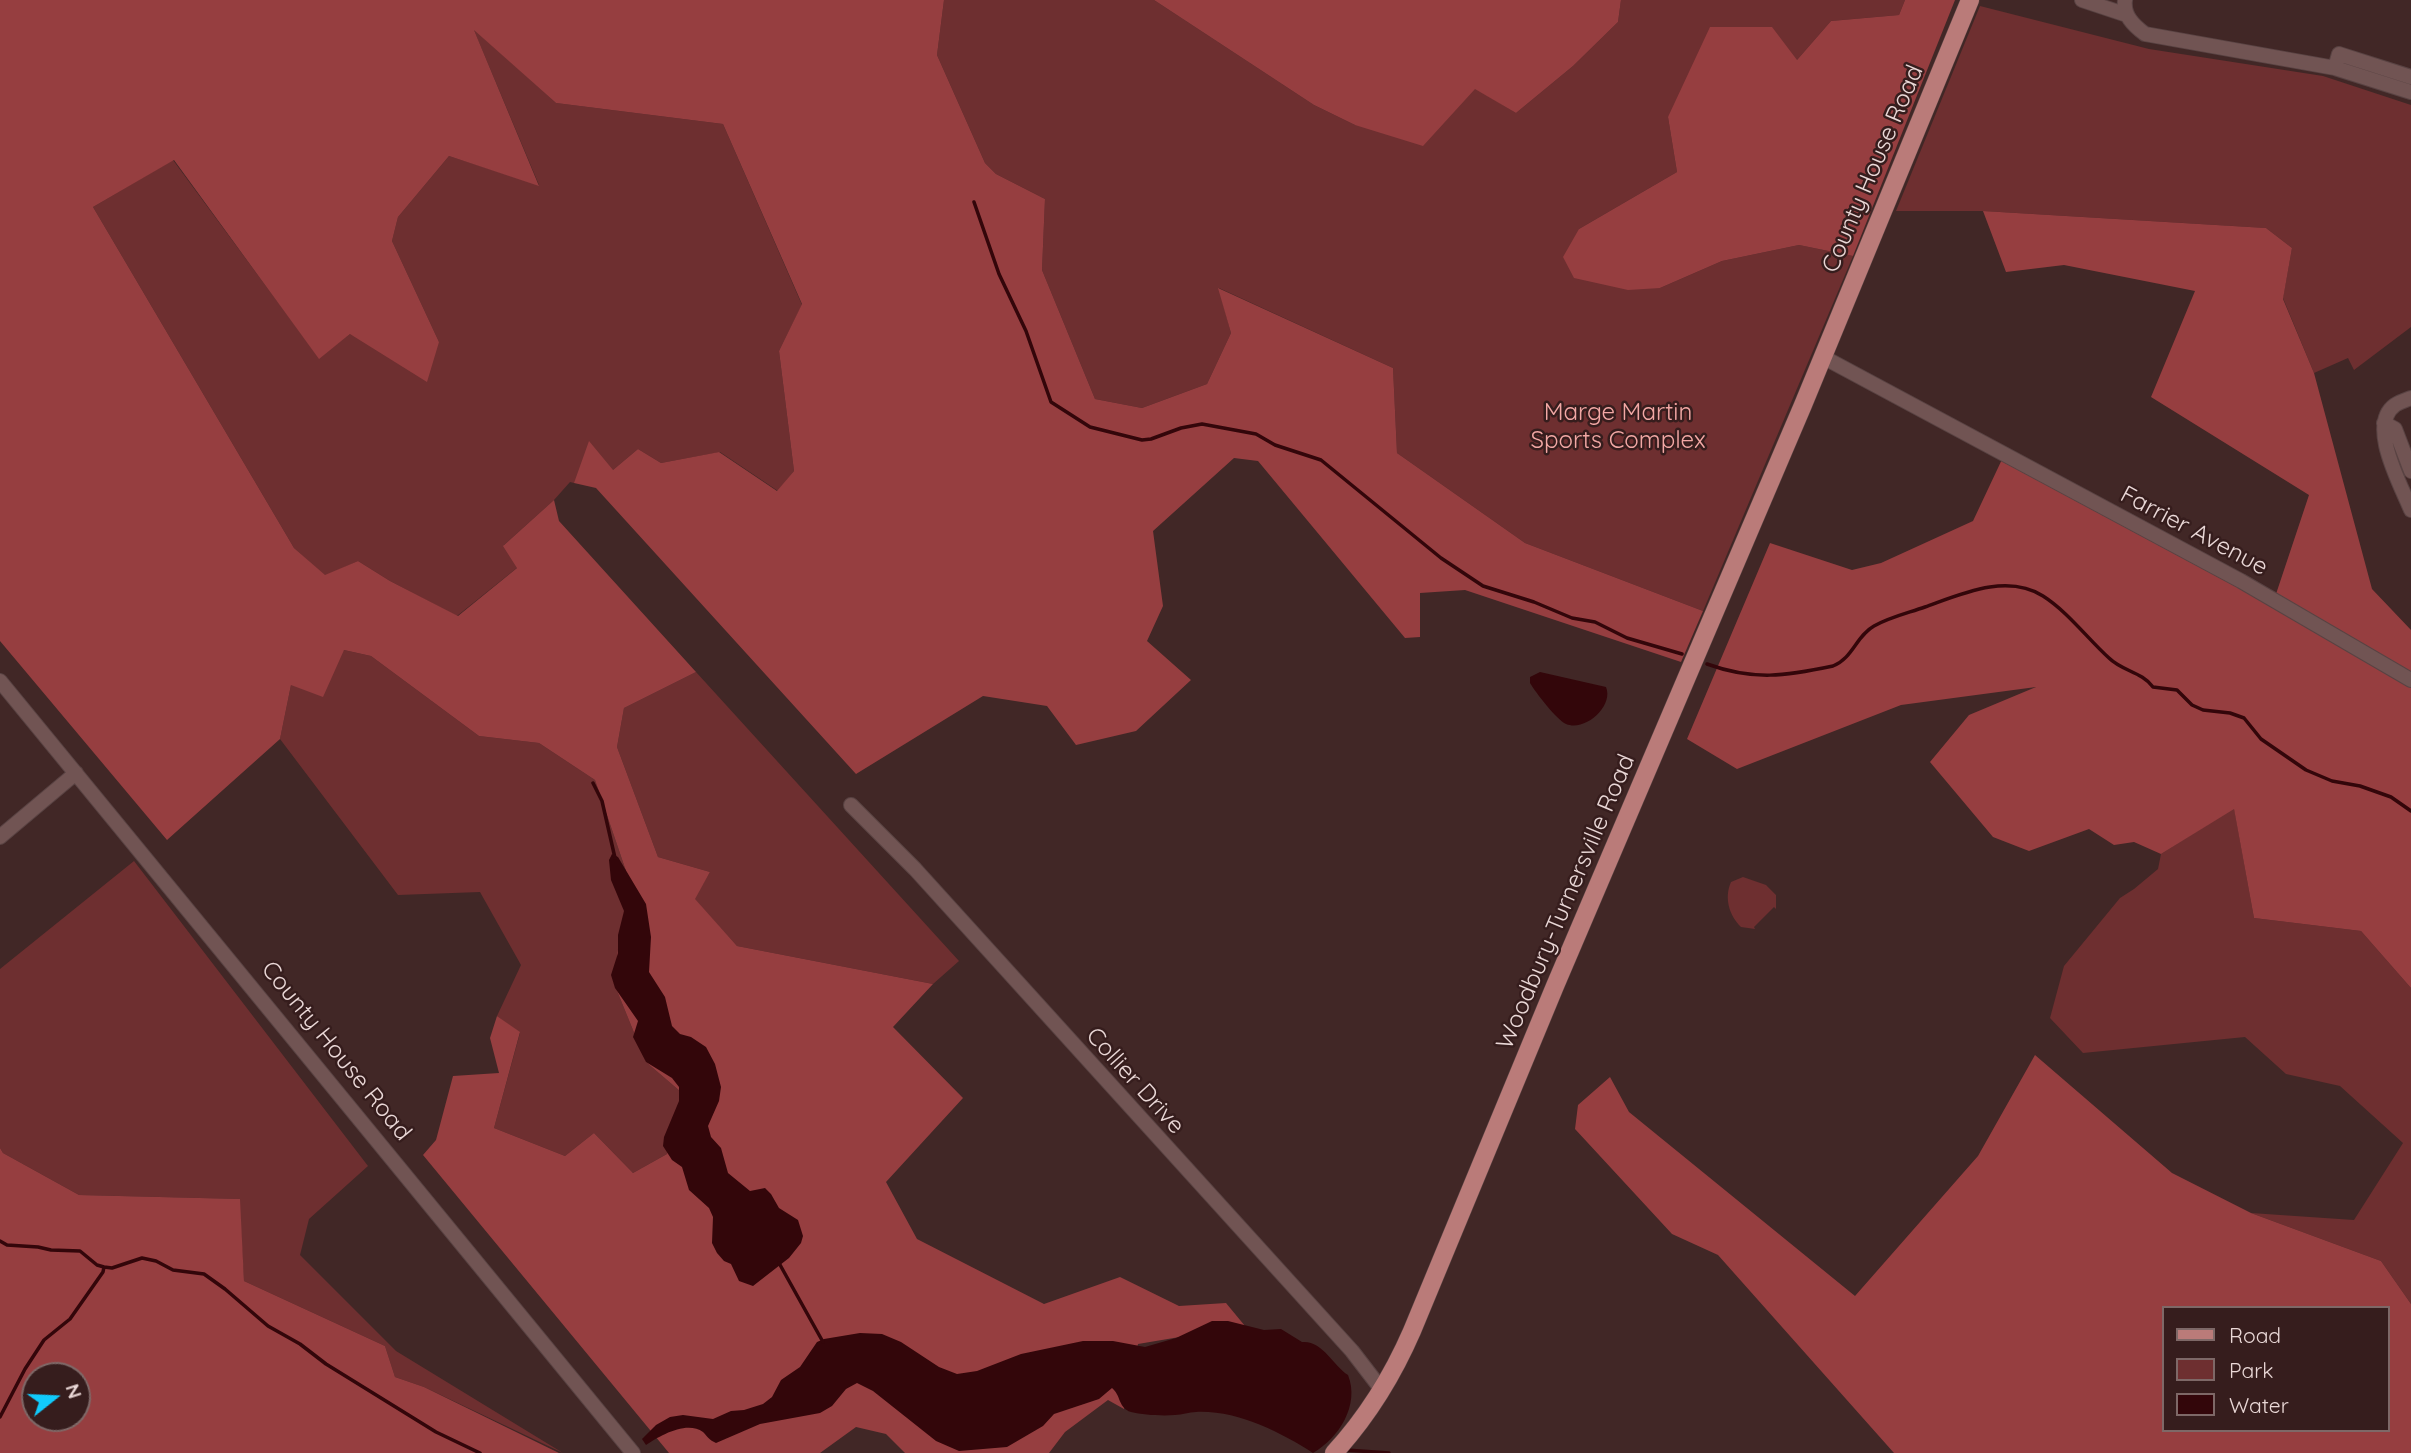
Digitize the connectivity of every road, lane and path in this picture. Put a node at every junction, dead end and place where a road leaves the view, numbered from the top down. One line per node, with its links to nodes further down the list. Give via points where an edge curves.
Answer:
1 (1970, 0): 8 (main road, County House Road)
2 (2081, 0): 4 (street)
3 (2125, 0): 4 (street)
4 (2127, 15): 5 (street, via 2145,34)
5 (2335, 68): 6 (street, via 2339,54); 7 (street)
6 (2411, 77)
7 (2411, 92)
8 (1823, 357): 13 (street, Farrier Avenue, via 2241,582); 18 (main road, Woodbury-Turnersville Road, via 1421,1310)
9 (2411, 398): 10 (street, via 2393,405)
10 (2384, 423): 11 (street, via 2395,429); 12 (street, via 2383,440)
11 (2411, 471)
12 (2411, 510)
13 (2411, 680)
14 (0, 681): 15 (street, County House Road)
15 (76, 773): 17 (street); 19 (street, County House Road)
16 (851, 805): 18 (street, Collier Drive, via 915,869 1352,1351)
17 (0, 837)
18 (1382, 1390): 20 (main road, Woodbury-Turnersville Road)
19 (633, 1453)
20 (1334, 1453)

